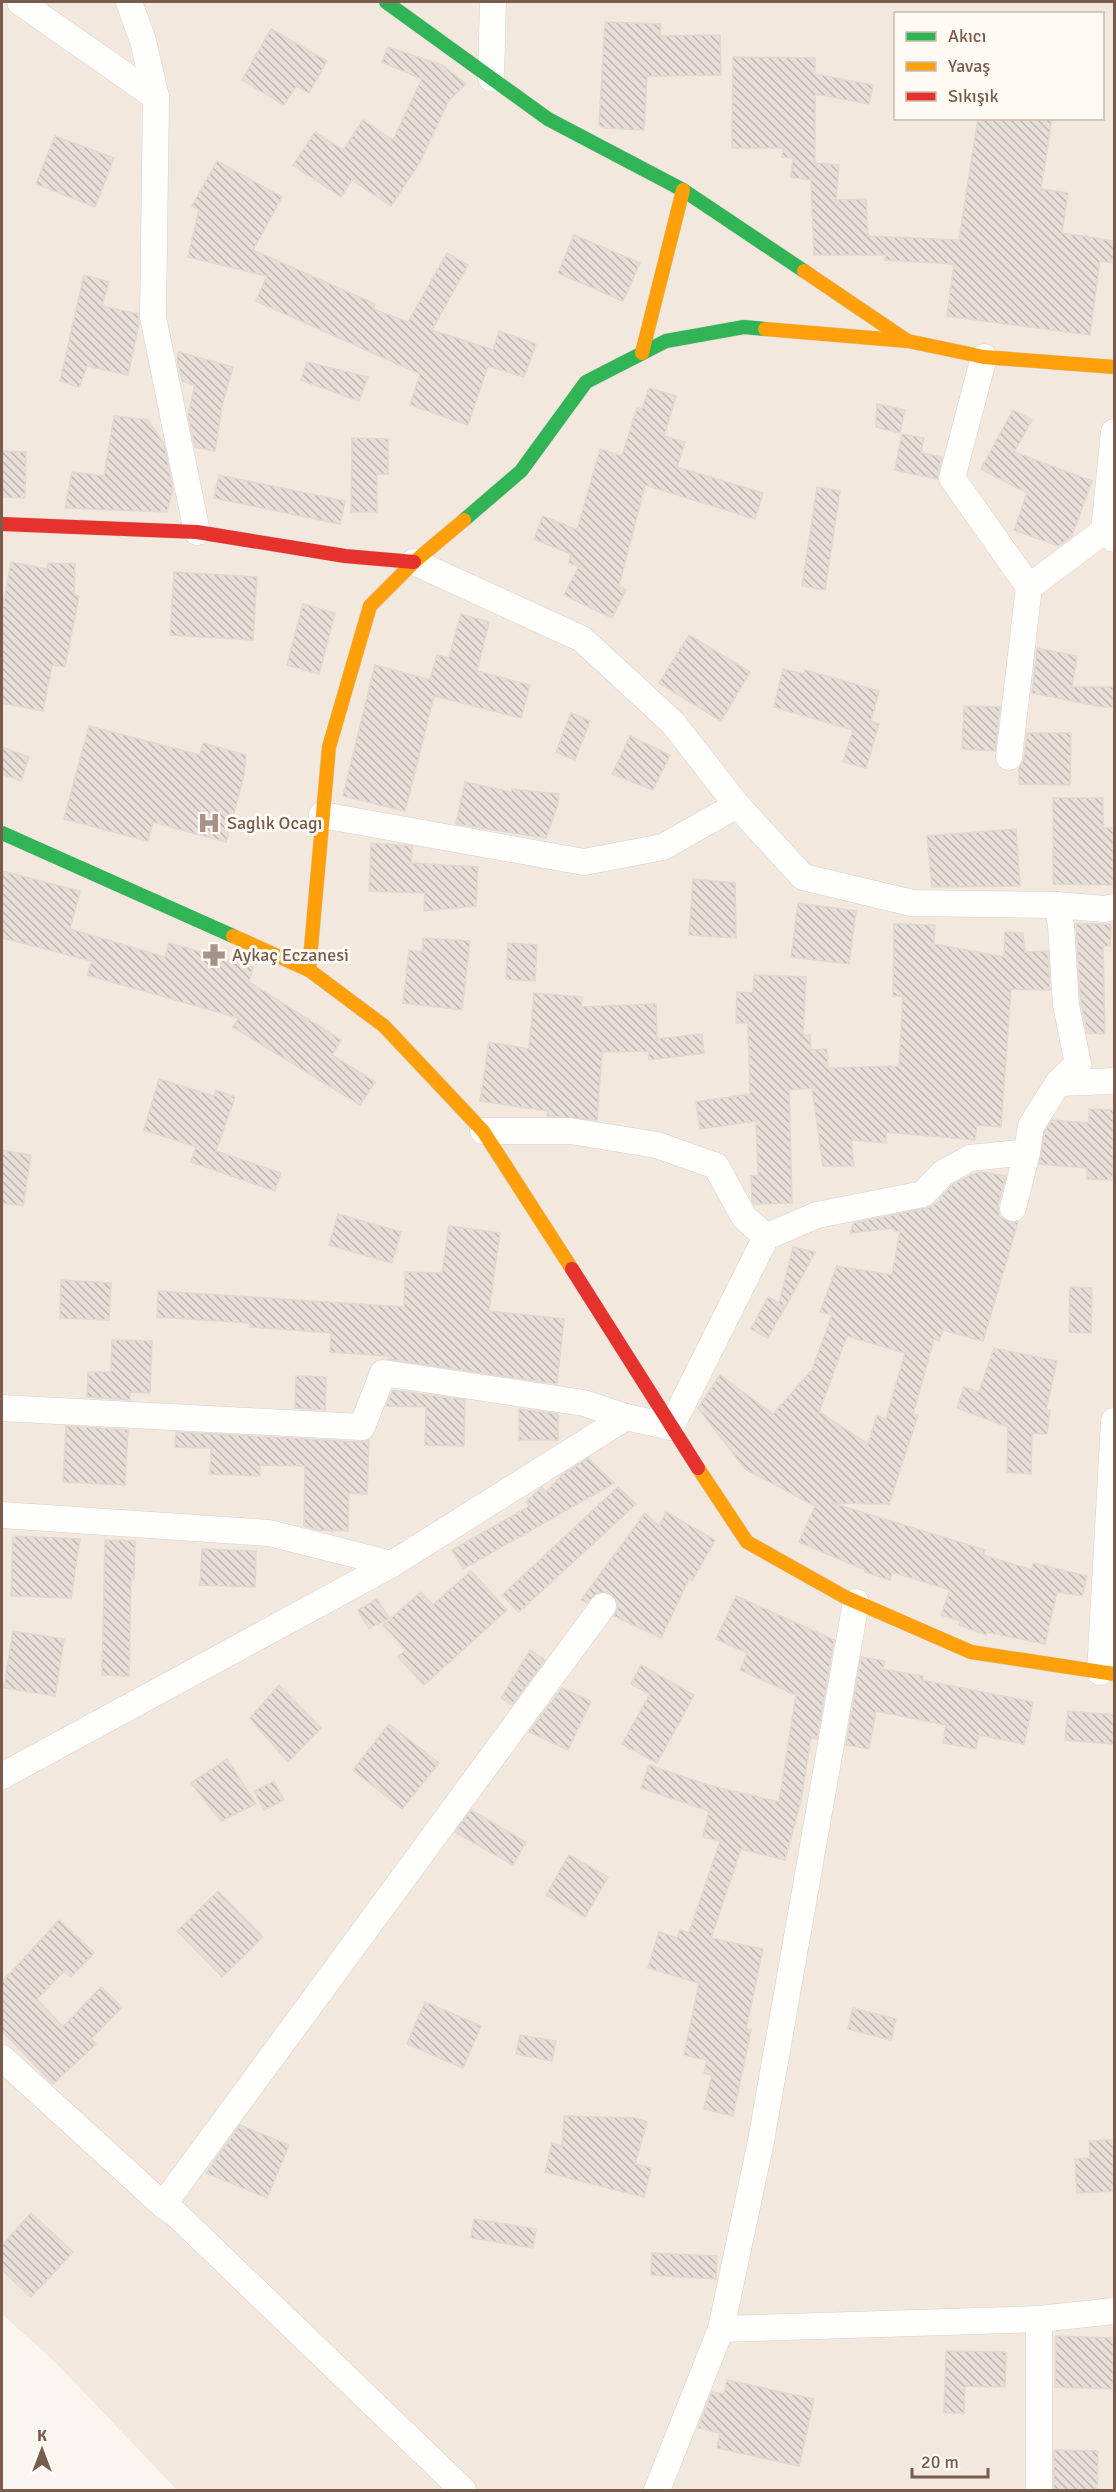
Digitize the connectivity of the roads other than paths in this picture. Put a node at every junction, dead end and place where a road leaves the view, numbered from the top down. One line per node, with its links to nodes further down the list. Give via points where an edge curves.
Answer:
1 (20, 2): 6 (street)
2 (129, 2): 6 (street)
3 (386, 2): 5 (street)
4 (493, 2): 5 (street)
5 (491, 78): 7 (street, via 548,119)
6 (156, 97): 15 (street, via 153,317)
7 (682, 190): 8 (street); 9 (street)
8 (908, 341): 9 (street, via 744,327 666,341); 10 (street)
9 (642, 353): 17 (street, via 586,382 521,471)
10 (984, 357): 11 (street); 18 (street, via 952,478)
11 (1114, 366): 12 (street)
12 (1114, 375)
13 (1114, 432): 16 (street)
14 (2, 524): 15 (street)
15 (197, 532): 17 (street, via 345,556)
16 (1109, 535): 18 (street)
17 (414, 562): 20 (street, via 582,639 673,723); 21 (street, via 370,606 329,747)
18 (1029, 587): 19 (street)
19 (1009, 757)
20 (737, 805): 21 (street, via 663,847 584,862); 23 (street, via 803,877 912,903)
21 (322, 815): 25 (street)
22 (2, 833): 25 (street)
23 (1057, 906): 24 (street); 27 (street, via 1066,1005 1078,1064)
24 (1114, 907)
25 (309, 970): 28 (street, via 384,1026)
26 (1114, 1081): 27 (street)
27 (1058, 1083): 29 (street, via 1030,1126)
28 (483, 1131): 31 (street, via 570,1131 657,1145 716,1166 744,1217); 35 (street)
29 (1027, 1152): 30 (street); 31 (street, via 970,1158 943,1173 923,1194 817,1215)
30 (1013, 1208)
31 (766, 1238): 35 (street)
32 (2, 1408): 33 (street, via 362,1427 382,1373 584,1403)
33 (626, 1417): 35 (street); 37 (street)
34 (1114, 1421): 40 (street)
35 (671, 1427): 38 (street, via 747,1542)
36 (2, 1515): 37 (street, via 269,1533)
37 (392, 1564): 41 (street)
38 (855, 1602): 40 (street, via 971,1652); 46 (street, via 761,2141)
39 (603, 1606): 43 (street)
40 (1107, 1673)
41 (2, 1776)
42 (2, 2058): 43 (street)
43 (163, 2205): 47 (street)
44 (1114, 2311): 45 (street)
45 (1039, 2319): 46 (street); 49 (street)
46 (721, 2329): 48 (street)
47 (463, 2490)
48 (657, 2490)
49 (1038, 2490)

